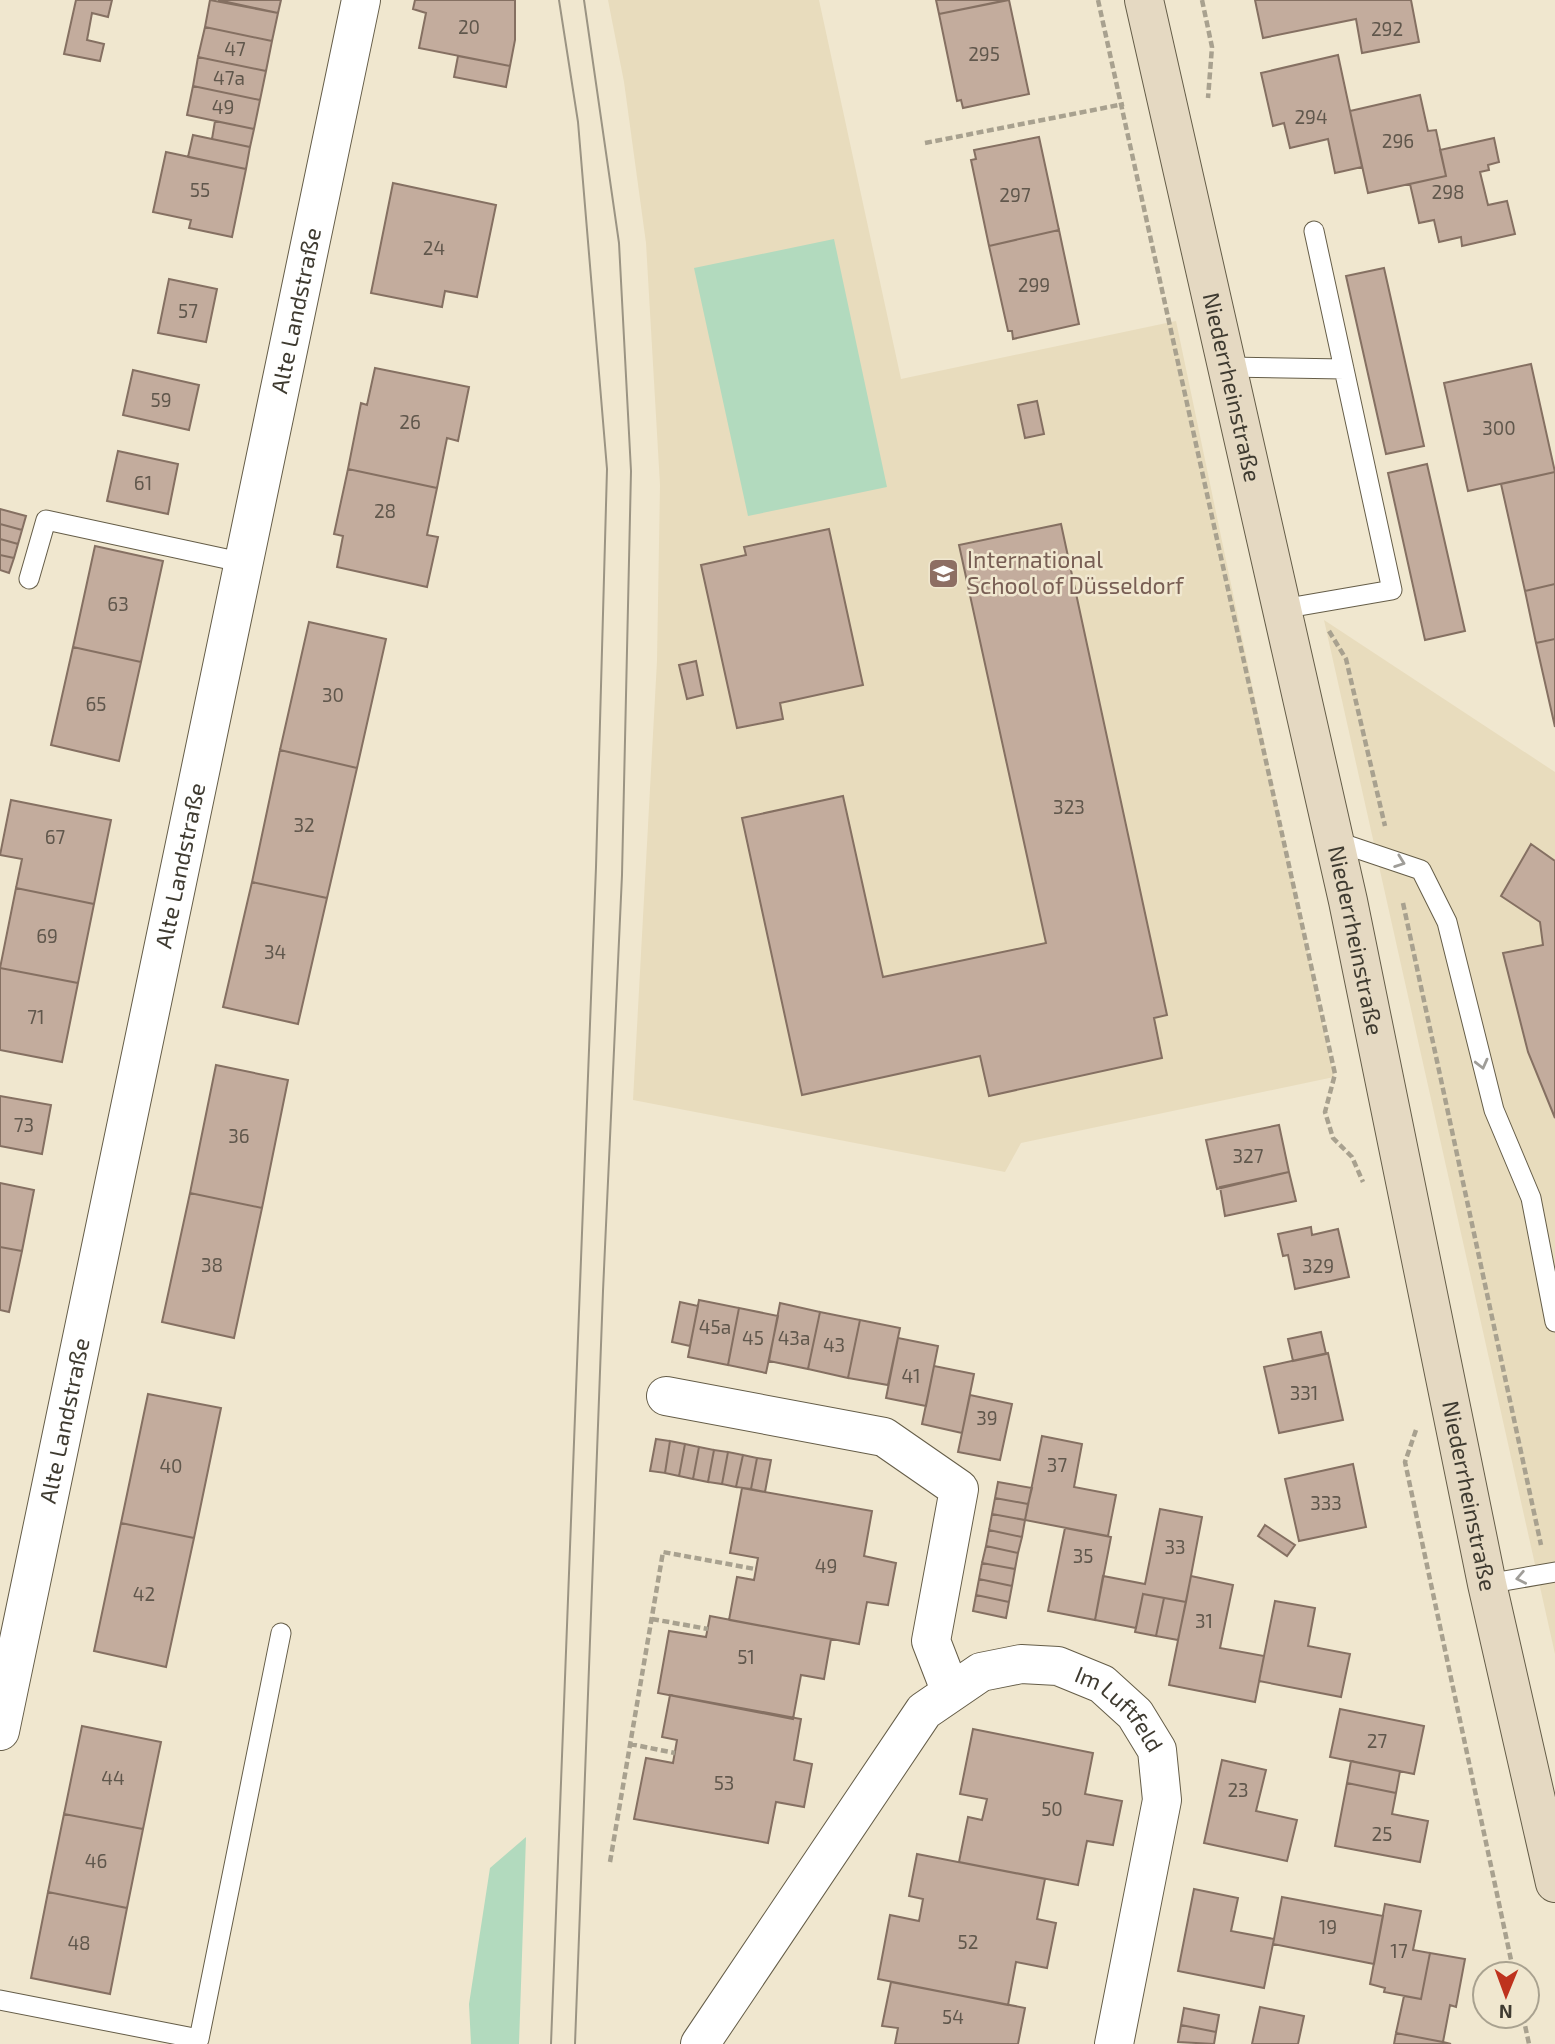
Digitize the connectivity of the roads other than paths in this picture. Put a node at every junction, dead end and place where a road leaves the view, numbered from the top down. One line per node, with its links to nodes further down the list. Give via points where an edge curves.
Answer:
1 (361, 0): 6 (street, Alte Landstraße)
2 (1144, 0): 4 (main road, Niederrheinstraße)
3 (1314, 232): 5 (lane)
4 (1227, 367): 5 (lane); 8 (main road, Niederrheinstraße)
5 (1344, 369): 8 (lane, via 1392,590)
6 (245, 562): 7 (lane, via 46,520); 16 (street, Alte Landstraße)
7 (29, 579)
8 (1282, 610): 9 (main road, Niederrheinstraße)
9 (1335, 841): 10 (lane, one-way to 10, via 1421,870 1447,922 1494,1110 1531,1198); 13 (main road, Niederrheinstraße)
10 (1554, 1312)
11 (666, 1396): 15 (street, via 884,1437 959,1489 931,1642)
12 (1555, 1572): 13 (lane, one-way to 13)
13 (1487, 1584): 17 (main road, Niederrheinstraße)
14 (281, 1633): 18 (lane, via 199,2039)
15 (950, 1690): 19 (street, Im Luftfeld, via 924,1711); 20 (street, Im Luftfeld, via 981,1672 1021,1664 1058,1666 1102,1684 1135,1714 1157,1750 1162,1800)
16 (0, 1731)
17 (1555, 1883)
18 (0, 2000)
19 (699, 2044)
20 (1114, 2044)

